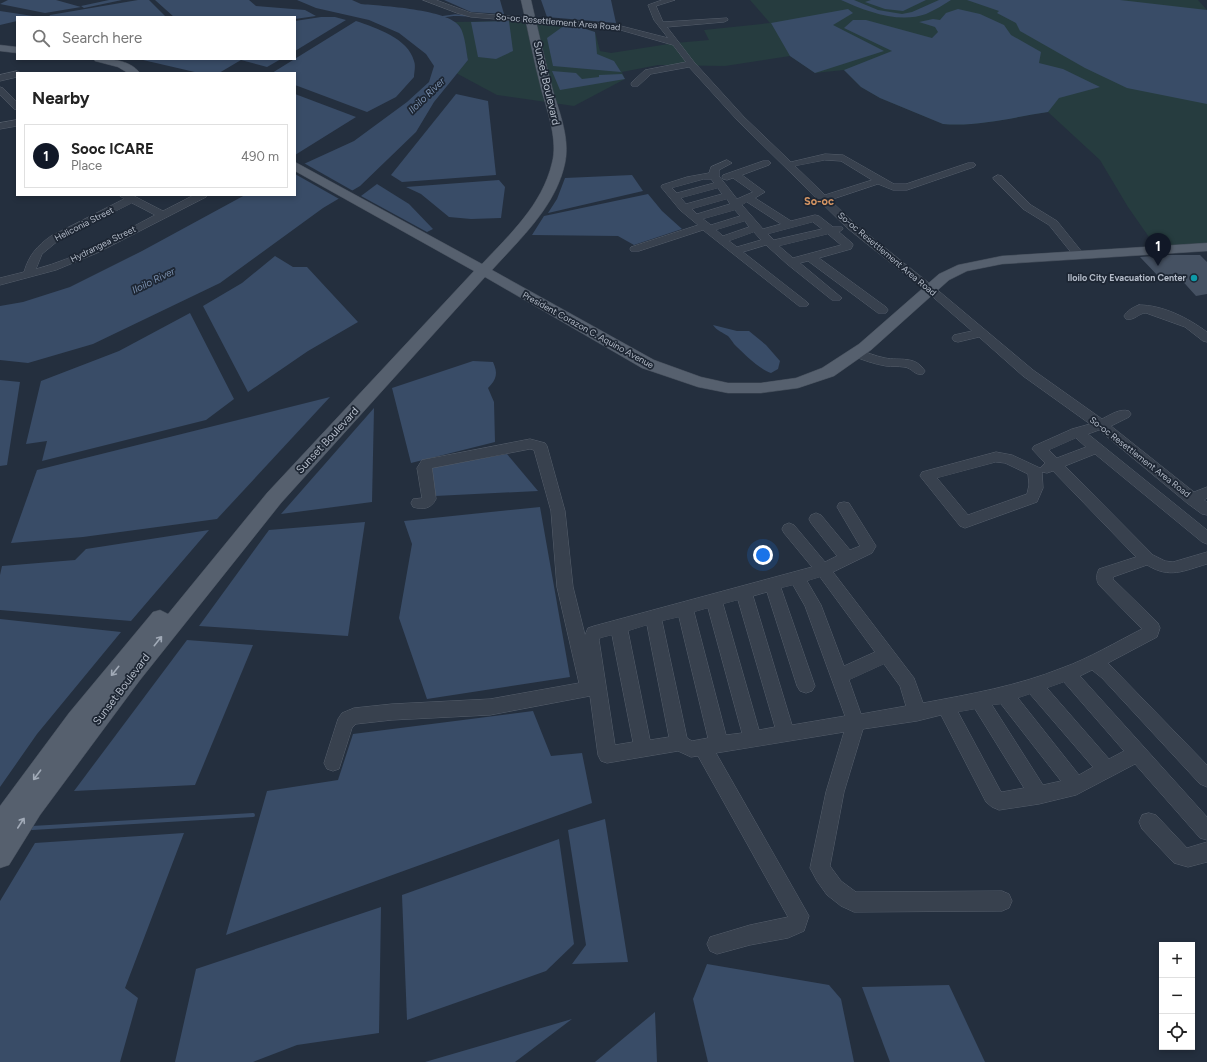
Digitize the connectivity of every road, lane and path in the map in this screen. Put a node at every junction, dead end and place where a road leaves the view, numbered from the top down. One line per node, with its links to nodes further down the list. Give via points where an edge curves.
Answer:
1 (427, 0): 5 (street, So-oc Resettlement Area Road, via 471,15)
2 (518, 0): 5 (main road, Sunset Boulevard)
3 (526, 0): 5 (main road, Sunset Boulevard)
4 (671, 0): 7 (street, via 652,5)
5 (527, 19): 8 (street, So-oc Resettlement Area Road, via 628,29); 51 (main road, Sunset Boulevard, via 559,141 559,162 541,204 528,222)
6 (724, 20): 7 (street)
7 (661, 25): 8 (street)
8 (676, 43): 12 (street, So-oc Resettlement Area Road)
9 (0, 48): 10 (main road)
10 (16, 50)
11 (103, 60): 13 (main road, via 122,65)
12 (691, 64): 16 (street, via 648,72); 23 (street, So-oc Resettlement Area Road, via 741,119)
13 (133, 72)
14 (16, 74): 15 (street)
15 (0, 78)
16 (635, 84)
17 (0, 90): 18 (street)
18 (16, 106)
19 (16, 123): 20 (street)
20 (0, 126)
21 (727, 163): 28 (street, via 714,169)
22 (766, 163): 26 (street)
23 (789, 165): 29 (street, via 825,157 843,158); 33 (street, So-oc Resettlement Area Road)
24 (971, 166): 29 (street, via 907,187 893,187)
25 (296, 167): 51 (main road, President Corazon C. Aquino Avenue)
26 (734, 174): 28 (street); 32 (street, via 760,191)
27 (998, 178): 48 (street, via 1027,207 1053,223)
28 (717, 180): 34 (street); 35 (street, via 710,175 667,187)
29 (883, 182): 33 (street, via 879,181)
30 (200, 196): 36 (street, Hydrangea Street)
31 (128, 197): 36 (street); 52 (street, Heliconia Street, via 50,241 36,253)
32 (748, 198): 34 (street); 39 (street)
33 (824, 198): 40 (street, So-oc Resettlement Area Road)
34 (734, 202): 35 (street); 37 (street); 38 (street)
35 (684, 208): 38 (street)
36 (162, 215): 52 (street, Hydrangea Street, via 93,251)
37 (747, 217): 41 (street); 43 (street)
38 (696, 218): 41 (street)
39 (789, 225): 42 (street, via 815,218); 43 (street)
40 (851, 226): 42 (street); 55 (street, So-oc Resettlement Area Road)
41 (708, 228): 44 (street); 46 (street)
42 (832, 231): 43 (street); 49 (street, via 848,246)
43 (764, 236): 44 (street); 47 (street); 50 (street)
44 (721, 240): 47 (street)
45 (1207, 248): 48 (main road, President Corazon C. Aquino Avenue)
46 (635, 249)
47 (734, 251): 56 (street)
48 (1078, 254): 55 (main road, President Corazon C. Aquino Avenue, via 1002,260 963,268)
49 (810, 257): 50 (street); 59 (street)
50 (791, 262): 54 (street)
51 (478, 269): 64 (main road, President Corazon C. Aquino Avenue, via 648,364 698,382 728,388 762,388 798,383 828,372); 78 (main road, Sunset Boulevard, via 274,498)
52 (30, 274): 53 (street, Hydrangea Street)
53 (0, 282)
54 (818, 284): 56 (street); 57 (street)
55 (930, 289): 61 (street, So-oc Resettlement Area Road); 64 (main road, President Corazon C. Aquino Avenue)
56 (790, 293): 58 (street)
57 (836, 298)
58 (803, 304)
59 (882, 310)
60 (1130, 316): 63 (street, via 1139,309 1147,309 1189,324)
61 (981, 333): 62 (street); 67 (street, So-oc Resettlement Area Road, via 1028,373)
62 (958, 338)
63 (1207, 338)
64 (857, 353): 65 (street, via 886,362 908,363)
65 (919, 371)
66 (1124, 414): 67 (street)
67 (1101, 425): 68 (street); 73 (street, So-oc Resettlement Area Road)
68 (1077, 432): 69 (street); 70 (street, via 1039,449)
69 (1096, 448): 70 (street); 80 (street)
70 (1055, 465): 71 (street); 83 (street)
71 (1035, 472): 71 (street, via 1007,458 996,457 927,476 965,522 1032,498 1037,490)
72 (1207, 492): 73 (street)
73 (1192, 499): 76 (street, So-oc Resettlement Area Road)
74 (418, 503): 98 (street, via 425,503 429,499 424,468 427,464 530,444 540,446 558,511 565,587)
75 (844, 506): 82 (street, via 868,546 867,550)
76 (1207, 510)
77 (816, 518): 82 (street)
78 (248, 521): 116 (main road, Sunset Boulevard, one-way to 116, via 112,675); 119 (main road, Sunset Boulevard, one-way to 78, via 32,807)
79 (789, 529): 84 (street)
80 (1207, 538)
81 (1207, 558): 83 (street, via 1173,568 1162,567)
82 (848, 559): 84 (street)
83 (1148, 559): 93 (street, via 1105,573 1104,577 1105,581 1152,628 1151,632)
84 (823, 570): 85 (street); 92 (street)
85 (797, 578): 86 (street); 95 (street, via 813,605)
86 (772, 584): 87 (street); 97 (street)
87 (744, 592): 88 (street); 104 (street)
88 (714, 600): 89 (street); 105 (street)
89 (685, 609): 90 (street); 107 (street)
90 (653, 617): 91 (street); 106 (street)
91 (619, 627): 98 (street, via 593,635 591,640); 108 (street)
92 (887, 655): 95 (street); 102 (street, via 908,683)
93 (1094, 662): 94 (street); 112 (street, via 1108,673)
94 (1067, 674): 96 (street); 109 (street)
95 (839, 676): 103 (street)
96 (1033, 685): 99 (street); 111 (street)
97 (806, 686)
98 (594, 687): 108 (street, via 607,755); 110 (street, via 490,707 354,716 344,725)
99 (1004, 694): 100 (street); 113 (street)
100 (979, 700): 101 (street); 114 (street)
101 (946, 707): 102 (street); 114 (street, via 996,799 1002,802)
102 (917, 712): 103 (street)
103 (856, 723): 104 (street); 120 (street, via 835,792 820,868 829,884 854,902)
104 (786, 734): 105 (street)
105 (753, 739): 107 (street)
106 (679, 743): 107 (street, via 691,749); 108 (street)
107 (711, 746): 121 (street, via 744,820 774,877 799,916 797,924 788,928)
108 (643, 749)
109 (1138, 753): 111 (street); 117 (street)
110 (333, 763)
111 (1107, 770): 113 (street)
112 (1207, 778)
113 (1076, 786): 114 (street)
114 (1039, 795)
115 (1149, 822): 118 (street, via 1181,856 1186,858)
116 (0, 827)
117 (1207, 831)
118 (1207, 852)
119 (0, 856)
120 (1002, 901)
121 (717, 944)

